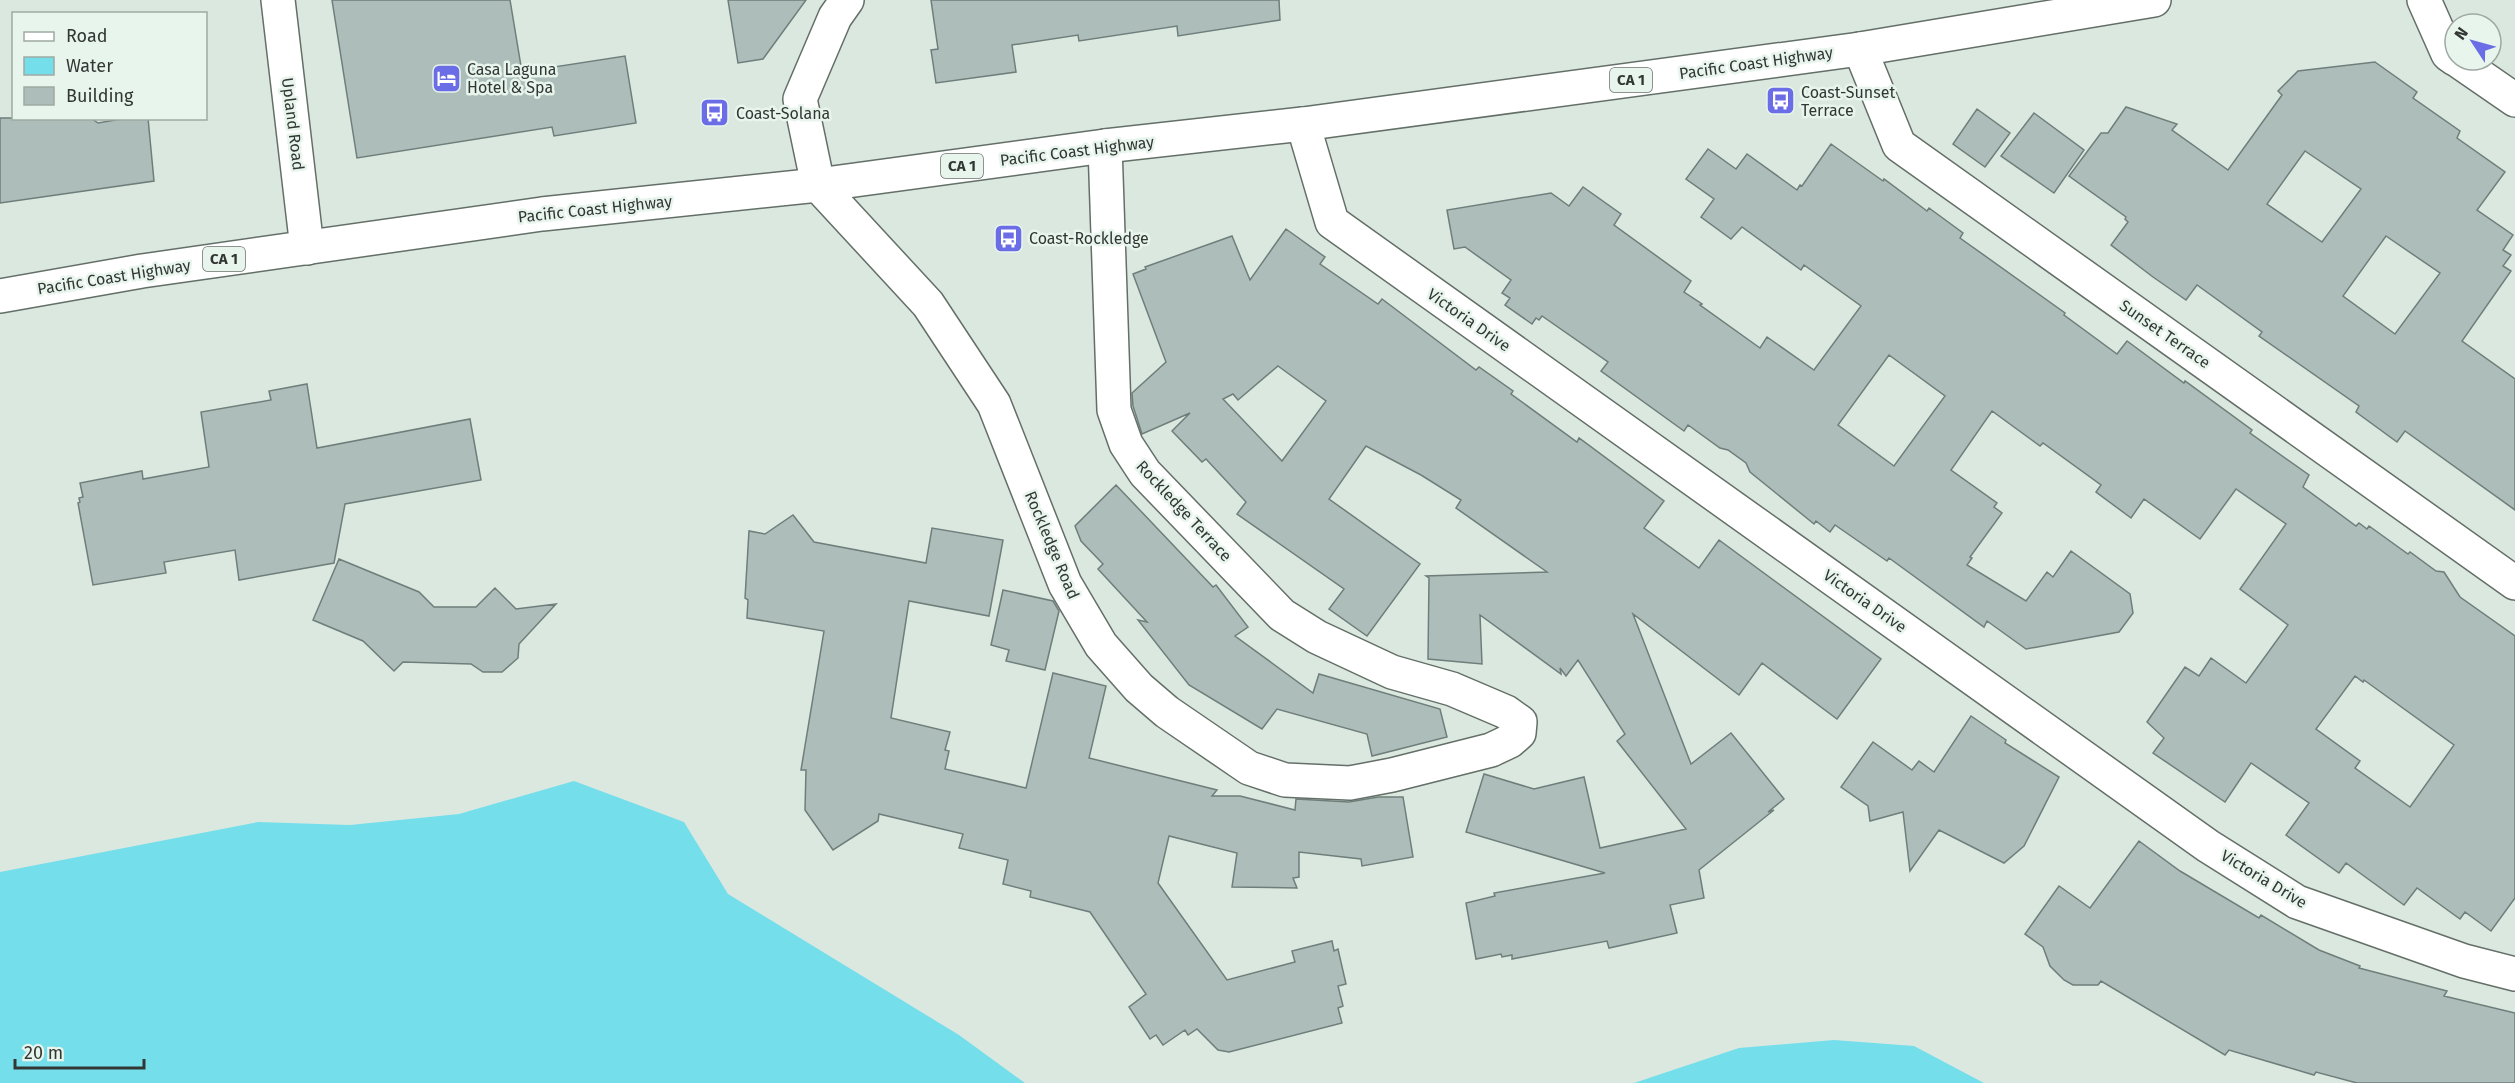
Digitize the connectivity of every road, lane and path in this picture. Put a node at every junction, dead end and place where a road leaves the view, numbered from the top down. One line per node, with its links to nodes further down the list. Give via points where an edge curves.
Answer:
1 (278, 0): 12 (main road, Upland Road)
2 (847, 0): 11 (main road, via 800,99)
3 (2154, 0): 6 (main road, Pacific Coast Highway / CA 1)
4 (2424, 0): 5 (main road)
5 (2443, 43)
6 (1860, 49): 9 (main road, Pacific Coast Highway / CA 1); 14 (main road, Sunset Terrace, via 1899,145)
7 (2475, 72): 8 (main road)
8 (2515, 100)
9 (1303, 124): 10 (main road, Pacific Coast Highway / CA 1); 16 (main road, Victoria Drive, via 1332,222 2208,846 2297,902 2464,961)
10 (1105, 146): 11 (main road, Pacific Coast Highway / CA 1); 15 (main road, Rockledge Terrace, via 1114,410 1126,444 1145,473 1282,615 1308,632 1392,672 1452,689)
11 (818, 185): 12 (main road, Pacific Coast Highway / CA 1, via 542,214); 15 (main road, Rockledge Road, via 928,304 994,404 1065,584 1101,645 1139,688 1167,712 1249,768 1285,780 1350,783 1491,750 1519,733 1520,722)
12 (307, 248): 13 (main road, Pacific Coast Highway / CA 1)
13 (0, 296)
14 (2515, 583)
15 (1506, 712)
16 (2515, 974)

